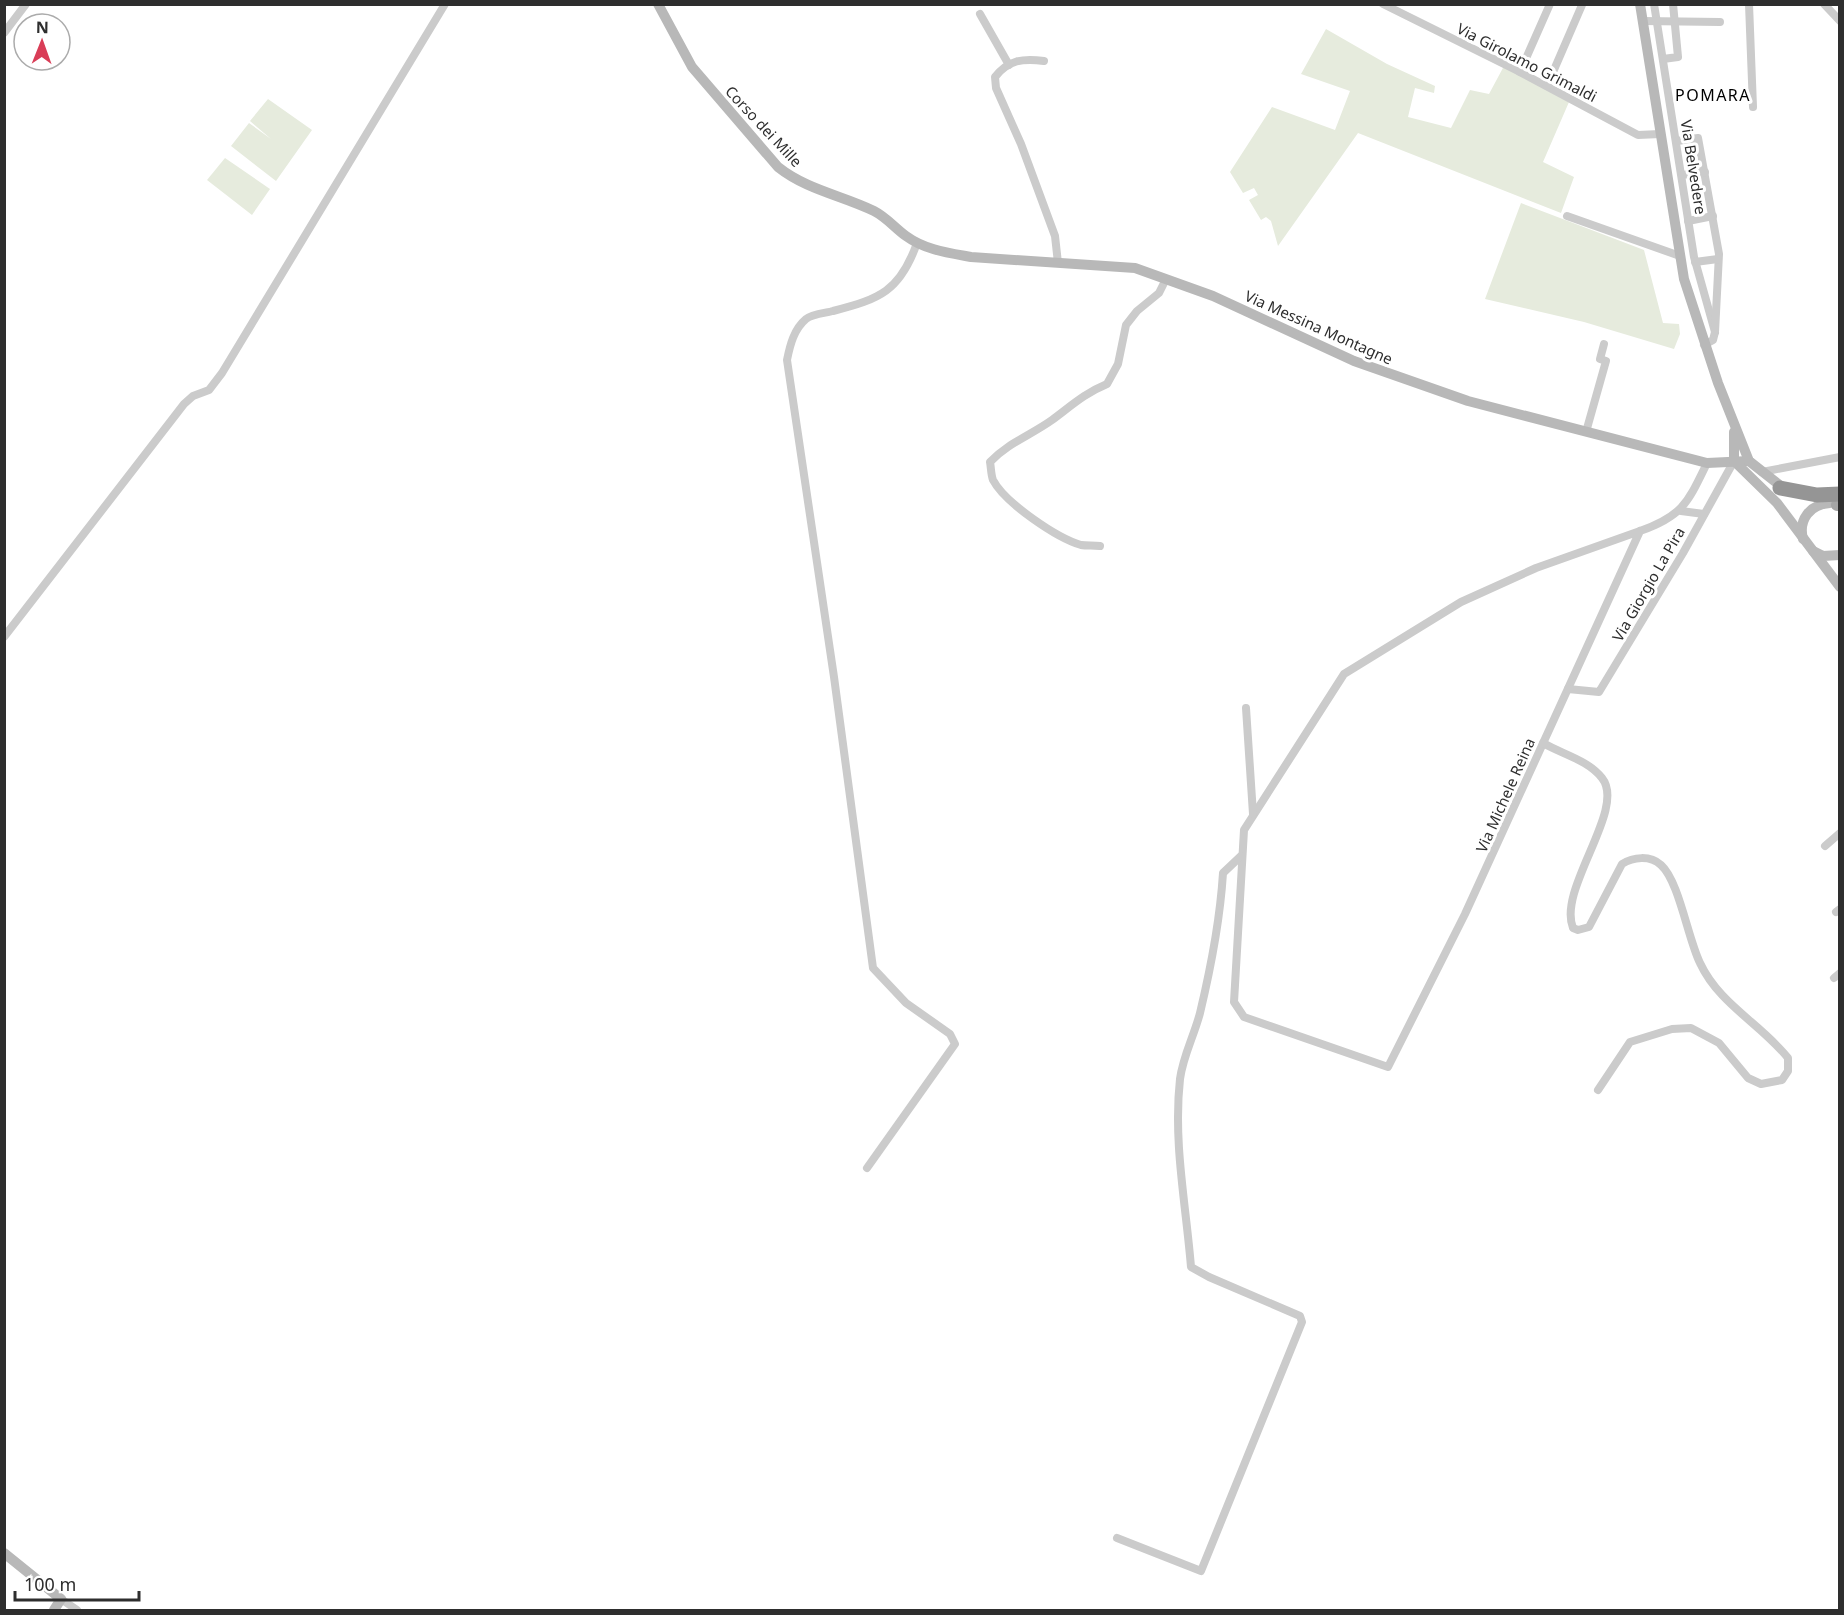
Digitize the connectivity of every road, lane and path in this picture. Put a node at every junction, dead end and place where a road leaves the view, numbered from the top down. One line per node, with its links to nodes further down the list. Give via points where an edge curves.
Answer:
1 (26, 4): 18 (street)
2 (445, 4): 59 (street, via 222,373 209,390 184,404)
3 (658, 4): 32 (street, Corso dei Mille, via 692,67 778,167 814,189 876,212)
4 (1383, 4): 22 (street, Via Girolamo Grimaldi)
5 (1551, 4): 22 (street)
6 (1640, 4): 13 (street)
7 (1654, 4): 14 (street, Via Belvedere)
8 (1673, 4): 15 (street)
9 (1749, 4): 24 (street)
10 (1824, 4): 16 (street)
11 (1582, 5): 23 (street)
12 (980, 14): 21 (street)
13 (1643, 21): 14 (street); 25 (street)
14 (1656, 21): 15 (street); 19 (street, Via Belvedere)
15 (1674, 21): 17 (street); 19 (street, via 1678,57)
16 (1839, 21)
17 (1720, 22)
18 (4, 33)
19 (1663, 59): 26 (street, Via Belvedere)
20 (1044, 61): 21 (street, via 1029,59)
21 (1009, 64): 36 (street, via 995,77 996,88 1054,236)
22 (1520, 72): 23 (street, Via Girolamo Grimaldi)
23 (1547, 86): 25 (street, Via Girolamo Grimaldi, via 1638,135)
24 (1753, 107)
25 (1660, 134): 33 (street)
26 (1677, 141): 27 (street, via 1698,138); 28 (street, Via Belvedere)
27 (1705, 172): 28 (street); 30 (street)
28 (1682, 175): 31 (street, Via Belvedere)
29 (1567, 216): 33 (street)
30 (1713, 216): 31 (street); 34 (street)
31 (1688, 221): 35 (street, Via Belvedere)
32 (917, 243): 36 (street, Via Messina Montagne, via 971,257); 68 (street, via 909,267 891,290 867,302 807,318 791,339 787,360 873,968 906,1003 950,1034 955,1044)
33 (1680, 256): 42 (street)
34 (1718, 258): 35 (street); 38 (street)
35 (1695, 262): 39 (street, Via Belvedere)
36 (1058, 263): 37 (street, Via Messina Montagne, via 1135,268)
37 (1166, 279): 44 (street, Via Messina Montagne, via 1419,386); 56 (street, via 1159,293 1126,325 1118,364 1107,384 1003,449 990,462 992,480 1025,512 1055,534 1082,545)
38 (1717, 284): 39 (street); 40 (street)
39 (1701, 288): 40 (street, Via Belvedere)
40 (1715, 332): 42 (street, via 1713,340)
41 (1604, 344): 44 (street, via 1600,359 1606,361)
42 (1704, 345): 43 (street)
43 (1734, 428): 46 (street); 47 (street)
44 (1586, 432): 48 (street, Via Messina Montagne)
45 (1839, 457): 49 (street)
46 (1749, 461): 47 (street, Via Messina Montagne); 49 (street)
47 (1734, 462): 48 (street, Via Messina Montagne); 53 (street, Via Giorgio La Pira); 55 (street, via 1777,503)
48 (1707, 463): 52 (street)
49 (1761, 472): 50 (street)
50 (1780, 488): 51 (highway)
51 (1837, 502): 55 (street, via 1819,505 1808,513 1802,526)
52 (1681, 511): 53 (street); 54 (street)
53 (1704, 514): 60 (street, Via Giorgio La Pira, via 1599,692)
54 (1640, 531): 60 (street, Via Michele Reina); 63 (street, via 1536,568 1461,602 1344,674)
55 (1805, 542): 57 (street, via 1823,556); 58 (street)
56 (1100, 546)
57 (1839, 555)
58 (1839, 587)
59 (4, 637)
60 (1568, 688): 62 (street, Via Michele Reina)
61 (1246, 708): 63 (street)
62 (1543, 743): 66 (street, Via Michele Reina, via 1465,914 1388,1067 1244,1017 1234,1002); 67 (street, via 1597,772 1607,790 1606,811 1570,910 1573,928 1589,927 1622,864 1638,858 1654,860 1671,878 1708,978 1730,1005 1788,1058 1788,1071 1782,1080 1761,1084 1748,1078 1724,1048 1705,1034 1691,1028 1672,1029 1630,1042)
63 (1253, 814): 66 (street, via 1244,830)
64 (1839, 833): 65 (street)
65 (1825, 846)
66 (1240, 856): 69 (street, via 1223,873 1219,926 1180,1080 1182,1200 1191,1267 1300,1316 1302,1322 1201,1571)
67 (1598, 1090)
68 (867, 1168)
69 (1117, 1538)
70 (4, 1553): 71 (street)
71 (61, 1599): 72 (street); 73 (street)
72 (54, 1611)
73 (77, 1611)

